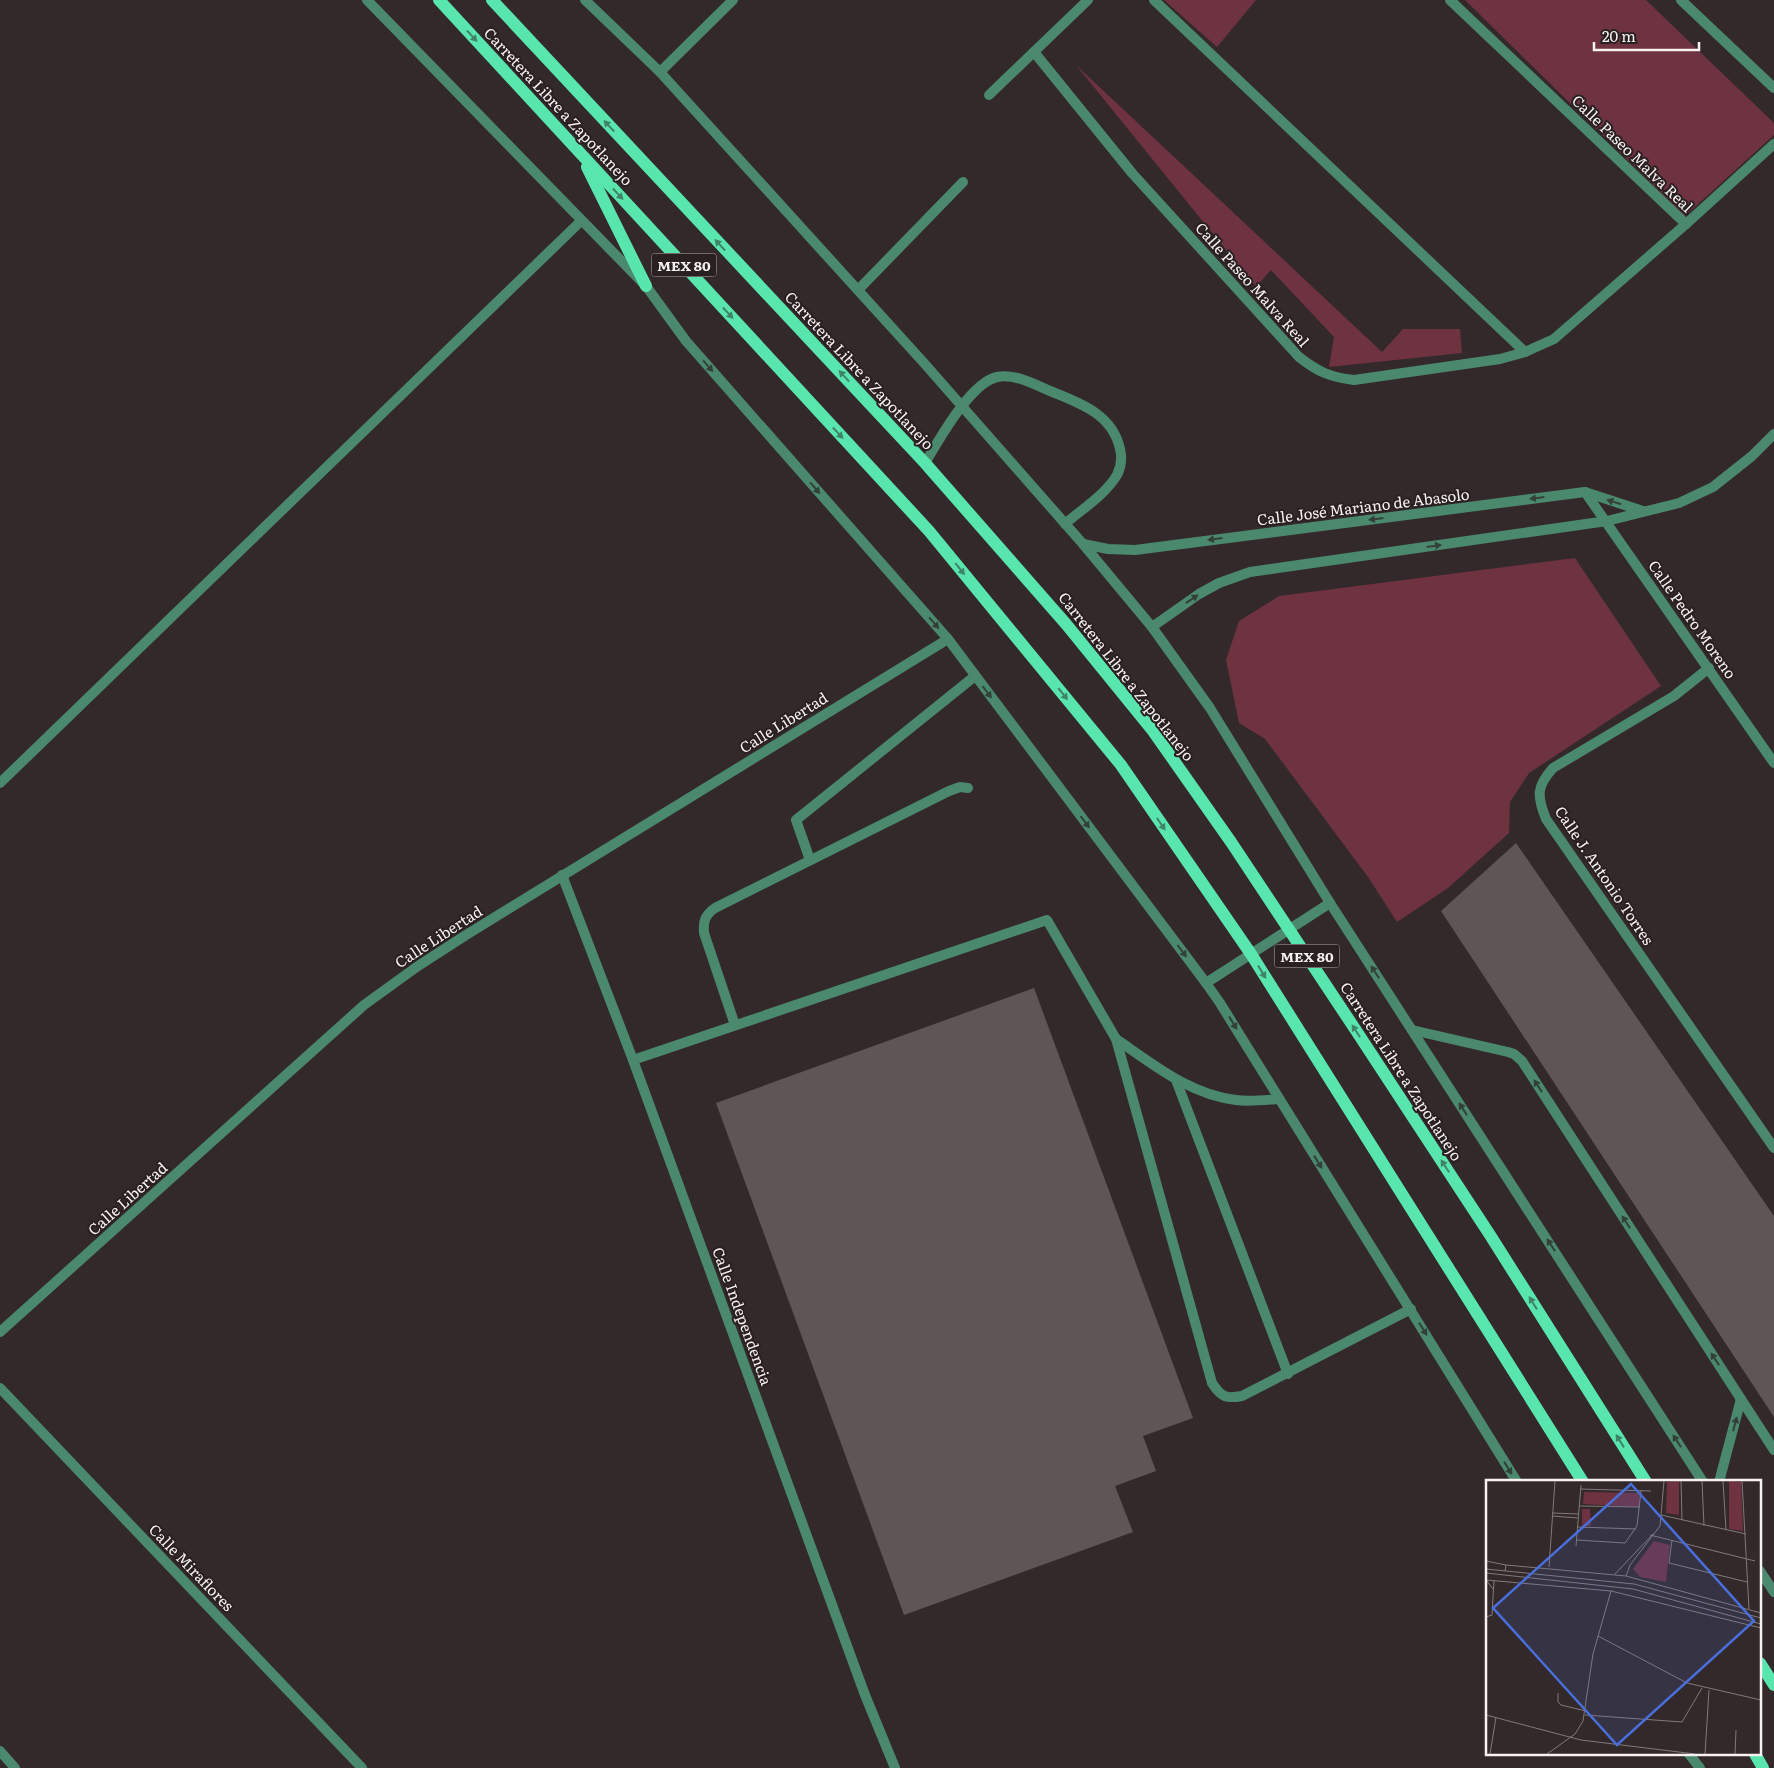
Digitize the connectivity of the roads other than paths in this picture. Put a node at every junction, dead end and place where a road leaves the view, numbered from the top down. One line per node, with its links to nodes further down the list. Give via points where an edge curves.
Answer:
1 (367, 0): 17 (street)
2 (439, 0): 15 (main road, Carretera Libre a Zapotlanejo / MEX 80, one-way to 15)
3 (492, 0): 24 (main road, Carretera Libre a Zapotlanejo / MEX 80, one-way to 3)
4 (586, 0): 11 (street, Carretera Libre a Zapotlanejo)
5 (733, 0): 11 (street)
6 (1088, 0): 10 (street)
7 (1154, 0): 21 (street)
8 (1450, 0): 18 (street, Calle Paseo Malva Real)
9 (1681, 0): 12 (street)
10 (1034, 52): 13 (street); 21 (street, Calle Paseo Malva Real, via 1132,173 1299,357 1317,370 1354,380 1500,359)
11 (660, 72): 20 (street, Carretera Libre a Zapotlanejo)
12 (1774, 88)
13 (990, 95)
14 (1774, 144): 18 (street, Calle Paseo Malva Real)
15 (580, 153): 19 (main road); 41 (main road, Carretera Libre a Zapotlanejo / MEX 80, one-way to 41, via 929,531 1121,765)
16 (963, 182): 20 (street)
17 (582, 221): 19 (street); 35 (street)
18 (1686, 224): 21 (street, Calle Paseo Malva Real, via 1554,339)
19 (646, 286): 31 (street, one-way to 31, via 686,341)
20 (858, 290): 22 (street, Carretera Libre a Zapotlanejo)
21 (1525, 352)
22 (962, 406): 24 (street); 28 (street, Carretera Libre a Zapotlanejo); 28 (street, via 980,386 996,377 1016,378 1085,405 1105,419 1118,439 1122,457 1118,474)
23 (1774, 434): 26 (street, via 1712,487 1679,503)
24 (925, 463): 40 (main road, Carretera Libre a Zapotlanejo / MEX 80, via 1066,624 1153,731)
25 (1585, 492): 26 (street, Calle José Mariano de Abasolo, one-way to 25); 27 (street, Calle Pedro Moreno); 29 (street, Calle José Mariano de Abasolo, one-way to 29, via 1135,550)
26 (1643, 511): 27 (street)
27 (1607, 521): 30 (street, one-way to 27, via 1212,587 1250,572); 32 (street, Calle Pedro Moreno)
28 (1065, 524): 29 (street, Carretera Libre a Zapotlanejo)
29 (1083, 544): 30 (street, Carretera Libre a Zapotlanejo)
30 (1152, 627): 39 (street, Carretera Libre a Zapotlanejo, via 1210,708)
31 (948, 638): 33 (street); 38 (street, Calle Libertad)
32 (1709, 668): 34 (street, Calle Pedro Moreno); 49 (street, Calle J. Antonio Torres, via 1674,696 1553,768 1539,789 1540,803 1546,819)
33 (975, 676): 37 (street, via 796,820); 42 (street, one-way to 42)
34 (1774, 763)
35 (0, 783)
36 (968, 788): 37 (street, via 949,791)
37 (810, 860): 43 (street, via 707,914 703,923 704,933)
38 (562, 875): 46 (street, Calle Independencia); 51 (street, Calle Libertad, via 426,961 364,1005)
39 (1330, 903): 40 (street); 44 (street, Carretera Libre a Zapotlanejo, one-way to 39)
40 (1289, 929): 41 (street); 58 (main road, Carretera Libre a Zapotlanejo / MEX 80, one-way to 40, via 1490,1235)
41 (1251, 954): 42 (street); 57 (main road, Carretera Libre a Zapotlanejo / MEX 80, one-way to 57)
42 (1206, 983): 48 (street, one-way to 48)
43 (734, 1025): 45 (street, via 1047,920); 46 (street)
44 (1412, 1030): 54 (street, one-way to 44, via 1522,1061 1508,1052); 59 (street, Carretera Libre a Zapotlanejo, one-way to 44)
45 (1116, 1039): 47 (street); 52 (street, via 1212,1383 1219,1393 1230,1398 1242,1396)
46 (633, 1060): 70 (street, Calle Independencia)
47 (1176, 1080): 48 (street, via 1208,1094 1237,1100); 52 (street)
48 (1278, 1099): 50 (street, one-way to 50)
49 (1774, 1148)
50 (1411, 1309): 52 (street); 56 (street, one-way to 56)
51 (0, 1331)
52 (1288, 1374)
53 (0, 1388): 69 (street, Calle Miraflores)
54 (1741, 1400): 55 (street); 60 (street, one-way to 54)
55 (1774, 1450)
56 (1516, 1480)
57 (1582, 1480)
58 (1645, 1480)
59 (1702, 1480)
60 (1720, 1480)
61 (1762, 1574): 62 (street)
62 (1774, 1592)
63 (1762, 1666): 64 (main road)
64 (1774, 1685)
65 (0, 1751): 68 (street)
66 (1691, 1756): 71 (street)
67 (1756, 1756): 72 (main road)
68 (15, 1768)
69 (362, 1768)
70 (894, 1768)
71 (1700, 1768)
72 (1763, 1768)

